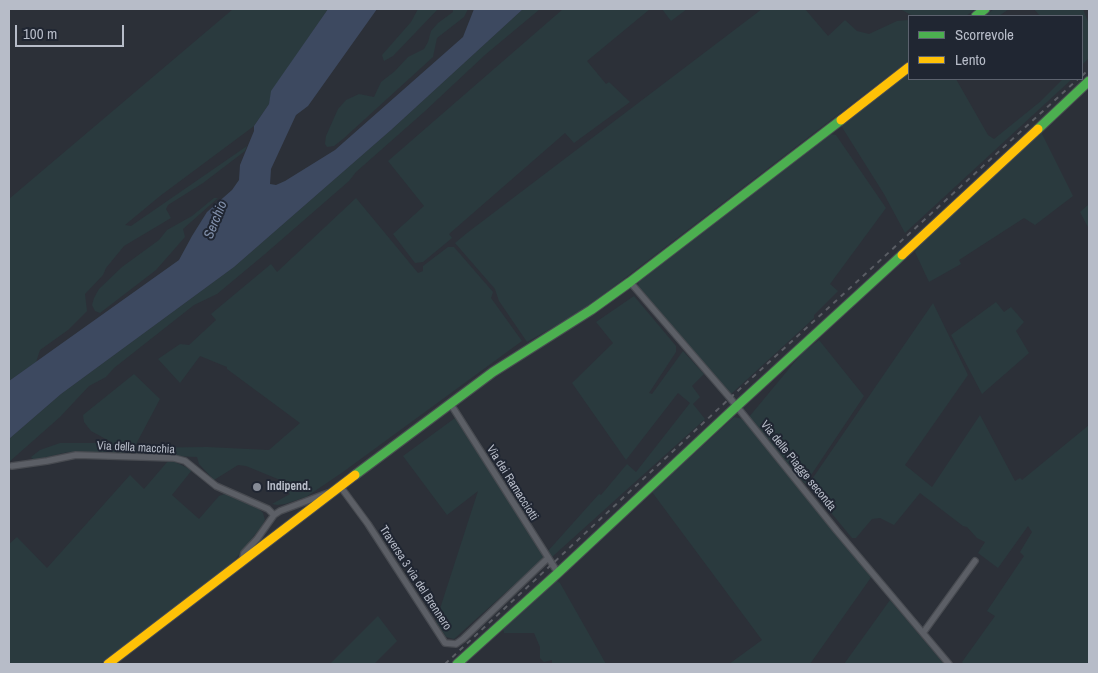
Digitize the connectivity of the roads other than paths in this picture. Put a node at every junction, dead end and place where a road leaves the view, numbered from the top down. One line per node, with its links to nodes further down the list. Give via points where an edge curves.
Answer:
1 (908, 68): 3 (main road)
2 (1089, 81): 5 (main road)
3 (630, 282): 4 (main road); 5 (street, Via delle Piagge seconda)
4 (450, 403): 7 (main road); 9 (street, Via dei Ramacciotti)
5 (737, 406): 12 (main road); 13 (street, Via delle Piagge seconda)
6 (12, 466): 8 (street, Via della macchia, via 76,455 174,458 184,461 216,486 268,509)
7 (338, 488): 8 (street); 9 (street, Traversa 3 via del Brennero, via 368,524 445,643 456,644 463,639); 11 (main road)
8 (274, 515): 11 (street, via 244,553)
9 (548, 558): 12 (street, Via dei Ramacciotti)
10 (975, 561): 13 (street)
11 (242, 563): 14 (main road)
12 (558, 573): 15 (main road)
13 (923, 633): 16 (street, Via delle Piagge seconda)
14 (108, 664)
15 (460, 664)
16 (949, 664)

